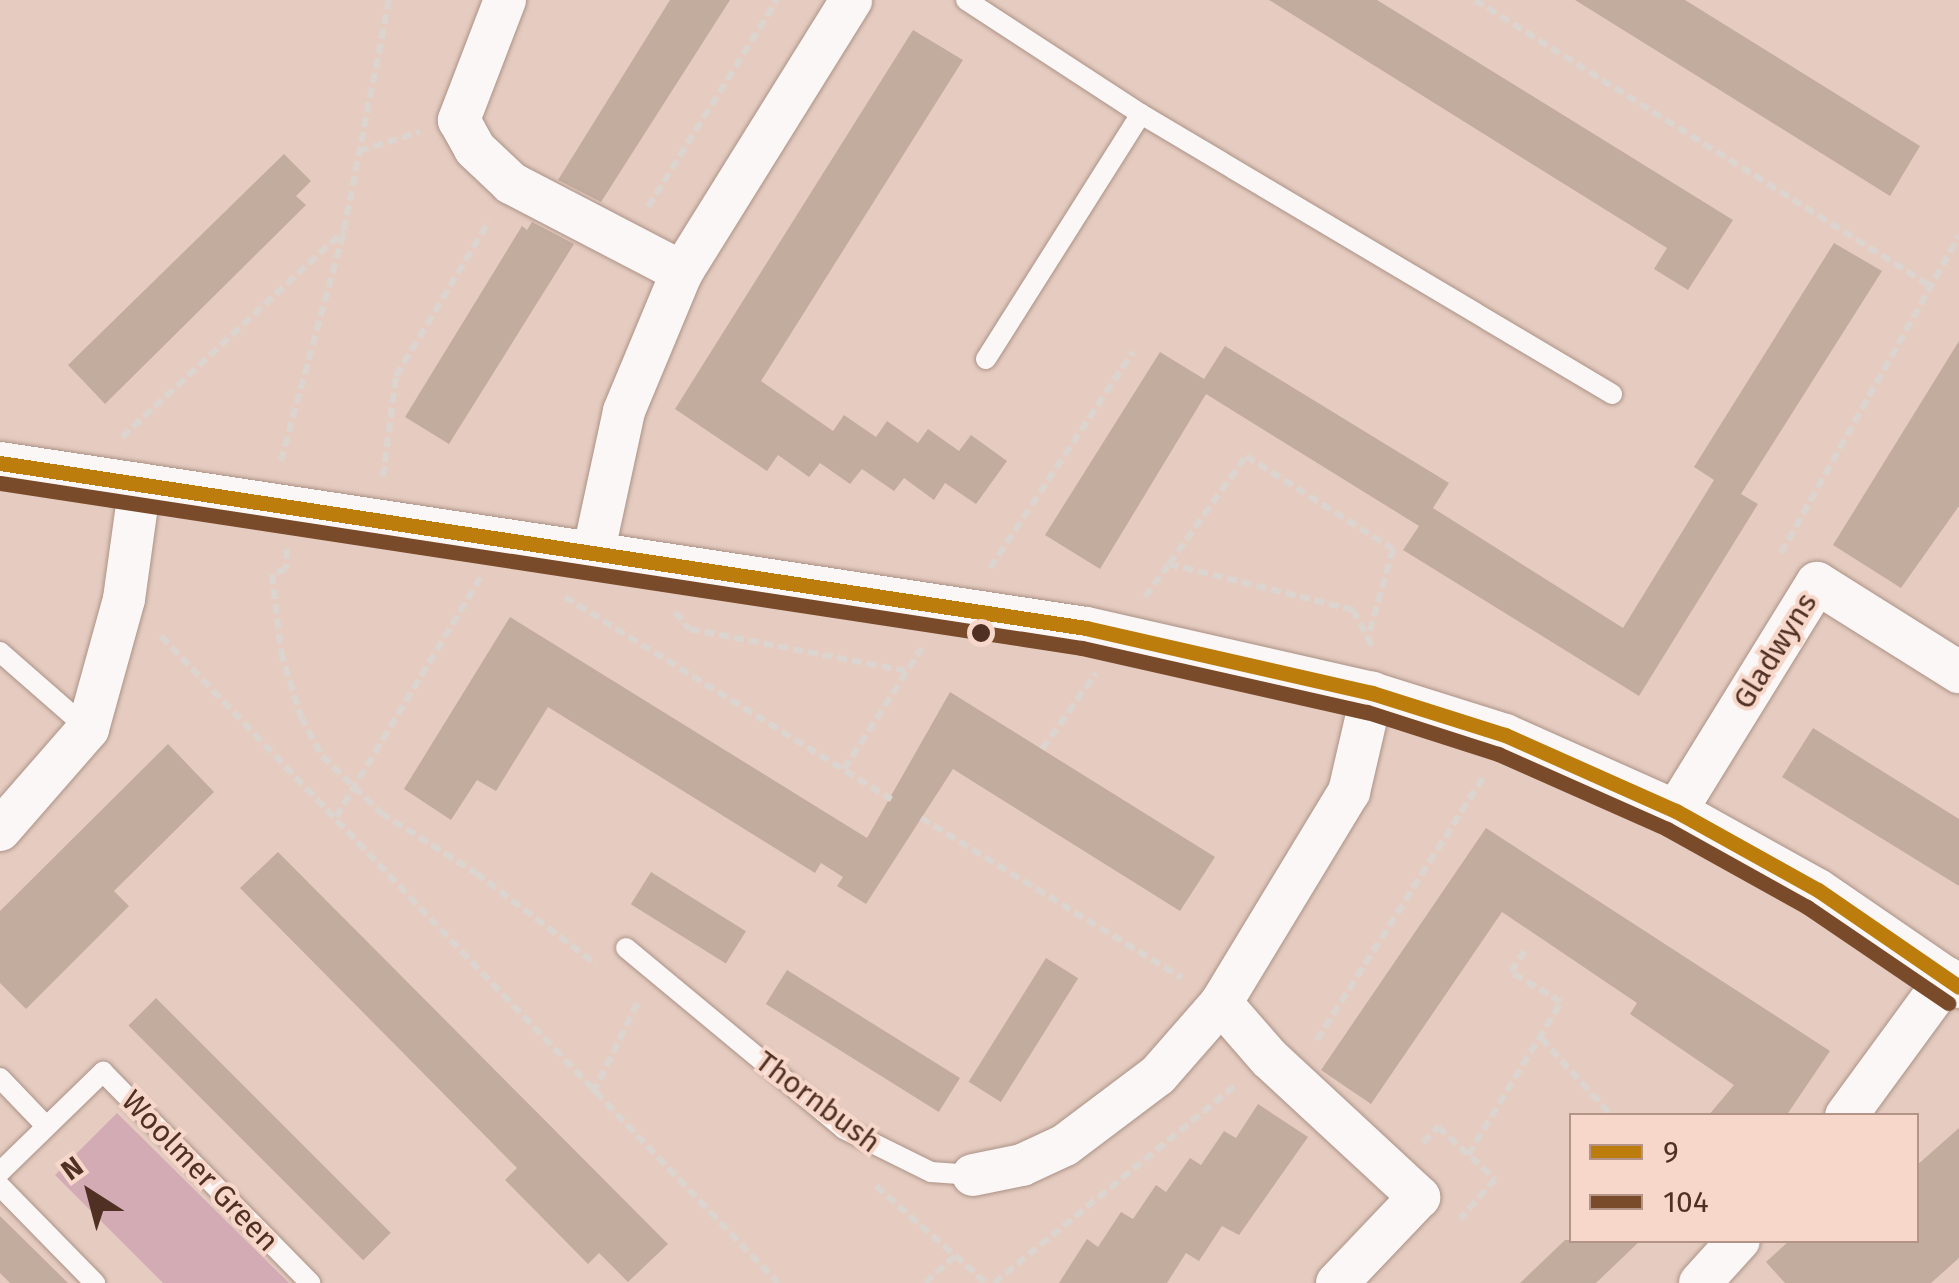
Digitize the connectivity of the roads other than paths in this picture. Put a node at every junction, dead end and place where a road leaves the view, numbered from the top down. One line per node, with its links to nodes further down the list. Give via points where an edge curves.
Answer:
1 (505, 0): 5 (street, via 459,120 475,149 510,183)
2 (851, 0): 5 (street)
3 (966, 0): 4 (lane)
4 (1141, 114): 6 (lane); 7 (lane)
5 (682, 272): 10 (street, via 624,411)
6 (986, 359)
7 (1612, 394)
8 (0, 463): 9 (street)
9 (140, 484): 10 (street); 14 (street, via 124,600)
10 (594, 550): 13 (street)
11 (0, 652): 14 (lane)
12 (1959, 672): 15 (street, Gladwyns, via 1817,583)
13 (1374, 673): 15 (street); 19 (street, Thornbush, via 1349,792)
14 (88, 729): 16 (street)
15 (1676, 811): 18 (street, via 1818,890)
16 (0, 830)
17 (626, 948): 24 (lane, Thornbush, via 844,1129 931,1172)
18 (1953, 982): 21 (street)
19 (1222, 1002): 24 (street, Thornbush, via 1158,1075 1066,1145 1022,1165); 29 (street, via 1280,1068 1425,1191)
20 (0, 1078): 22 (lane)
21 (1848, 1113)
22 (46, 1126): 23 (lane, Woolmer Green); 28 (lane, Woolmer Green, via 103,1072)
23 (0, 1172)
24 (973, 1174)
25 (0, 1186): 27 (lane)
26 (1736, 1243): 30 (street)
27 (95, 1283)
28 (310, 1283)
29 (1337, 1283)
30 (1700, 1283)

